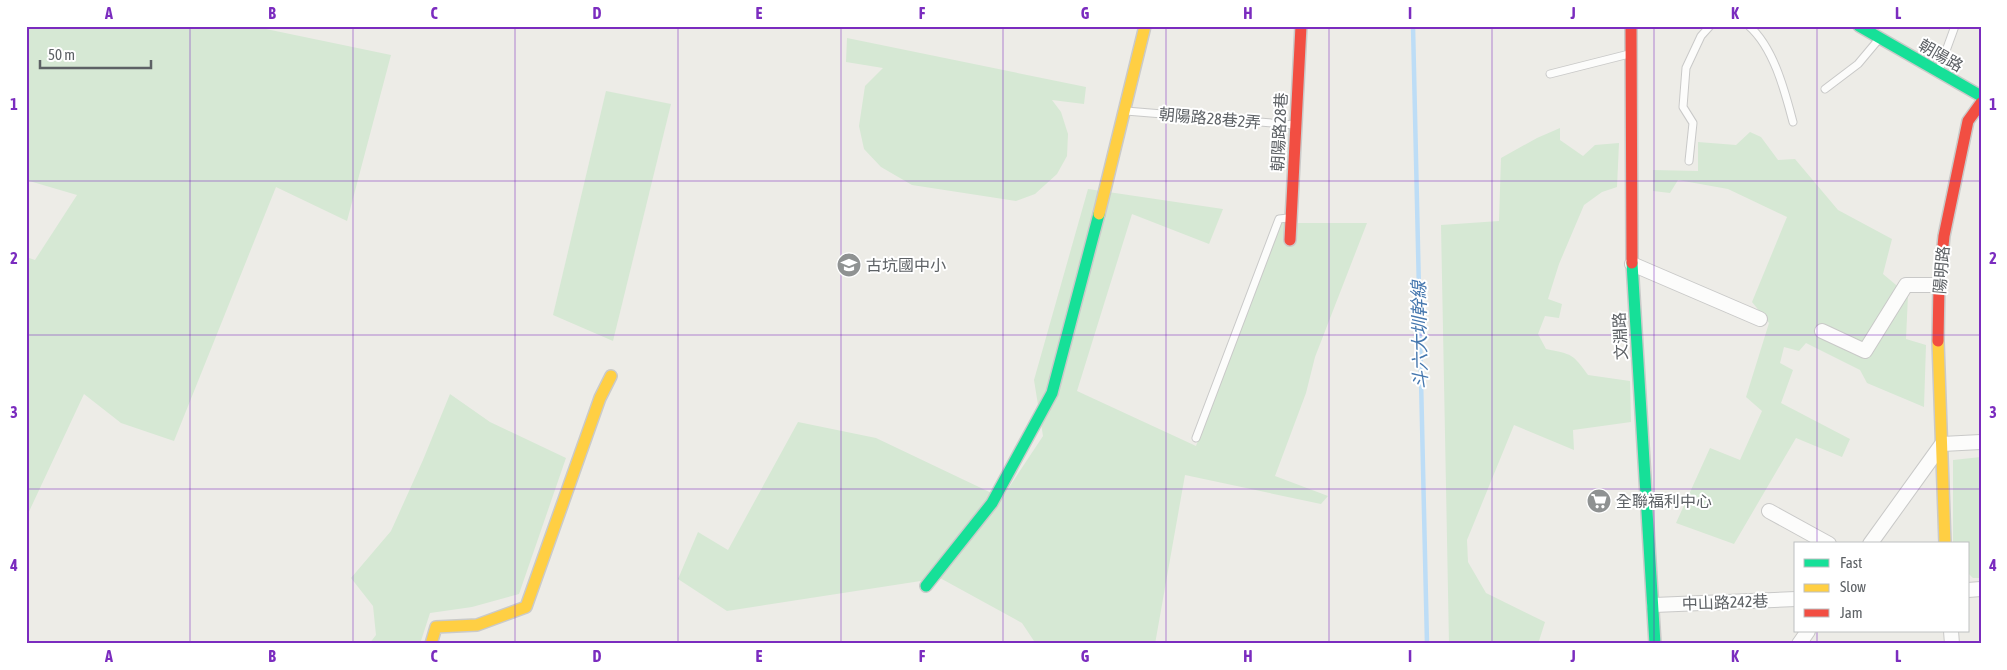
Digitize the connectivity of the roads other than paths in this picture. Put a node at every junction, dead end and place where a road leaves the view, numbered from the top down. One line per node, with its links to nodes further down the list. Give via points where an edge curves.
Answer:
1 (1144, 26): 15 (street)
2 (1301, 26): 17 (street, 朝陽路28巷)
3 (1631, 26): 9 (street, 文淵路)
4 (1710, 26): 18 (lane, via 1701,36 1686,68 1683,107 1693,123)
5 (1749, 26): 16 (lane, via 1781,79)
6 (1955, 26): 10 (lane)
7 (1864, 28): 8 (street, 朝陽路)
8 (1880, 38): 10 (street, 朝陽路); 12 (lane, via 1858,64)
9 (1631, 53): 11 (lane); 21 (street, 文淵路)
10 (1938, 72): 13 (street, 朝陽路)
11 (1550, 74)
12 (1824, 90)
13 (1981, 96)
14 (1981, 103): 22 (street, 陽明路, via 1968,121 1944,236)
15 (1123, 111): 17 (lane, 朝陽路28巷2弄); 33 (street, via 1052,393 992,503)
16 (1793, 122)
17 (1296, 125): 19 (street, 朝陽路28巷)
18 (1690, 161)
19 (1291, 218): 20 (street, 朝陽路28巷); 26 (lane, via 1279,219)
20 (1290, 240)
21 (1632, 264): 23 (street); 35 (street, 文淵路)
22 (1939, 285): 24 (street, via 1906,285 1865,351); 28 (street, 陽明路, via 1938,366)
23 (1760, 319)
24 (1822, 331)
25 (611, 376): 37 (street, via 600,398 526,607 477,625 436,627)
26 (1196, 438)
27 (1981, 442): 28 (street)
28 (1942, 444): 31 (street); 32 (street, 陽明路)
29 (1769, 511): 30 (street)
30 (1825, 542)
31 (1871, 542)
32 (1945, 542)
33 (926, 586)
34 (1794, 599): 35 (street, 中山路242巷)
35 (1654, 604): 38 (street, 文淵路)
36 (1807, 632): 39 (street)
37 (431, 644)
38 (1655, 644)
39 (1799, 644)

